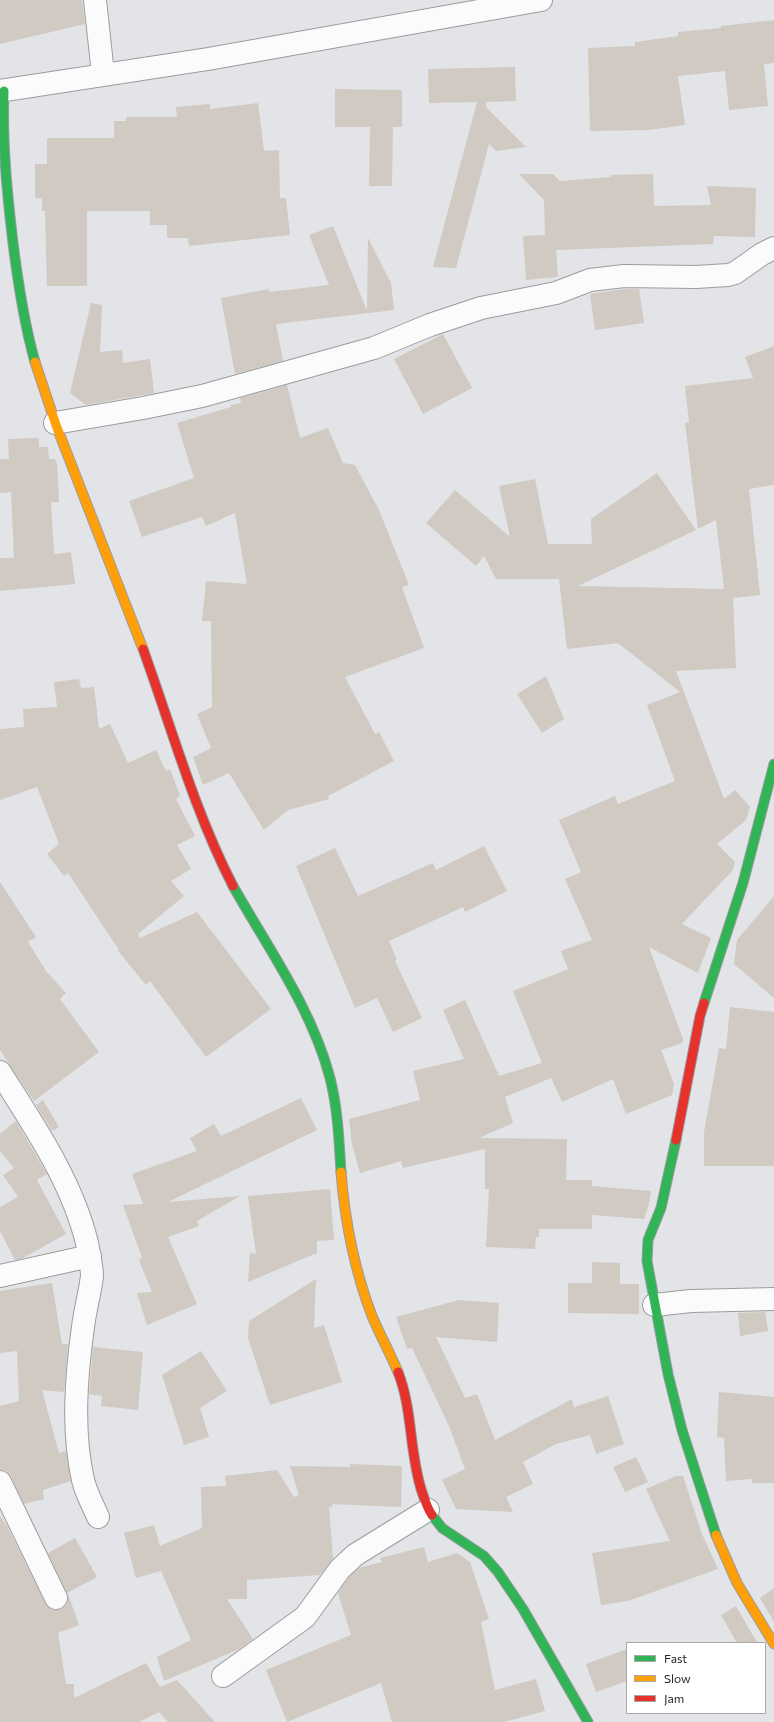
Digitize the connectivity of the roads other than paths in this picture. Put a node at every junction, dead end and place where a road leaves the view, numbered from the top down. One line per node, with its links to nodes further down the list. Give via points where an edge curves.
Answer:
1 (95, 0): 3 (street)
2 (541, 0): 3 (street, via 208,59)
3 (103, 74): 4 (street)
4 (2, 91): 6 (street, via 2,156 19,289 30,345)
5 (774, 248): 6 (street, via 728,275 624,276 590,280 556,294 481,308 374,348 210,394)
6 (55, 423): 14 (street, via 142,645 201,816 220,860 296,996 326,1062 334,1096 343,1200 350,1241 367,1302 401,1381 418,1477)
7 (774, 764): 12 (street, via 743,883 700,1016 661,1208 648,1240 647,1260)
8 (0, 1072): 9 (street, via 72,1195)
9 (90, 1256): 10 (street); 15 (street, via 92,1276 81,1339 76,1402 83,1481)
10 (0, 1276)
11 (774, 1299): 12 (street, via 691,1301)
12 (654, 1305): 17 (street, via 682,1430 714,1530 737,1583)
13 (0, 1482): 16 (street)
14 (428, 1510): 18 (street, via 355,1555 336,1573 304,1617); 19 (street, via 449,1533 487,1559 509,1586)
15 (98, 1517)
16 (56, 1598)
17 (774, 1644)
18 (223, 1676)
19 (588, 1722)

